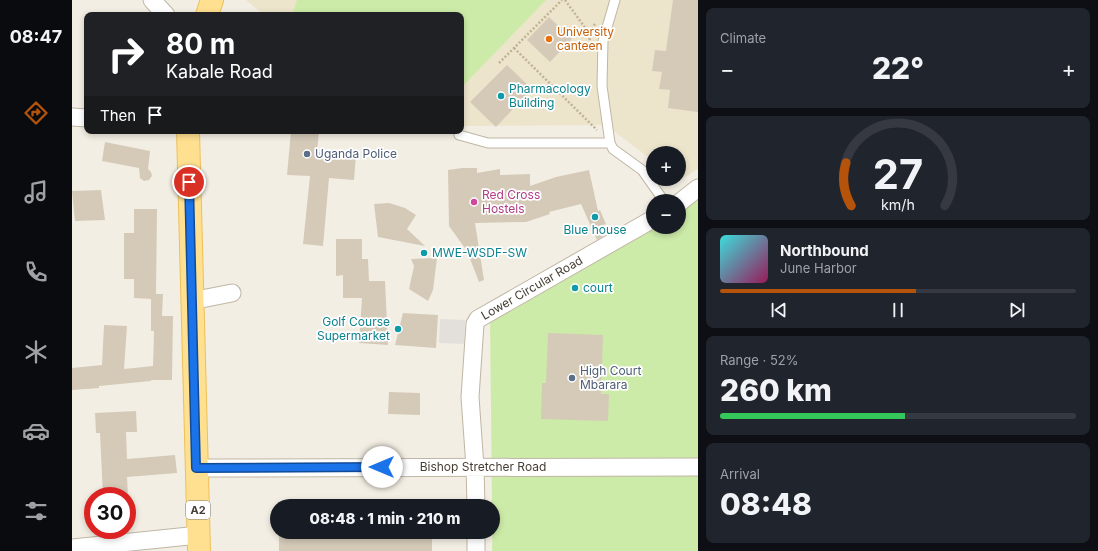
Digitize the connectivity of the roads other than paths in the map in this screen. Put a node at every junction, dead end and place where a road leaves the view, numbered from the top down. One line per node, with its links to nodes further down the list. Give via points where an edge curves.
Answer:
1 (152, 0): 4 (street)
2 (212, 0): 5 (main road)
3 (615, 0): 10 (lane, via 603,41 602,86)
4 (163, 12)
5 (208, 12)
6 (72, 117): 7 (street)
7 (84, 118)
8 (188, 134): 16 (main road, A2)
9 (460, 135): 10 (lane, via 488,143)
10 (610, 143): 12 (lane, via 613,149 642,170)
11 (698, 188): 13 (street)
12 (659, 194)
13 (686, 197)
14 (646, 224): 17 (street, Lower Circular Road, via 478,319 475,324 470,397)
15 (232, 293): 16 (street)
16 (191, 301): 19 (main road, A2)
17 (475, 467): 18 (street, Bishop Stretcher Road); 19 (street, Bishop Stretcher Road); 20 (street)
18 (698, 467)
19 (196, 468): 22 (main road, A2)
20 (476, 499)
21 (476, 539): 24 (street)
22 (199, 543): 23 (street)
23 (72, 548)
24 (476, 551)

